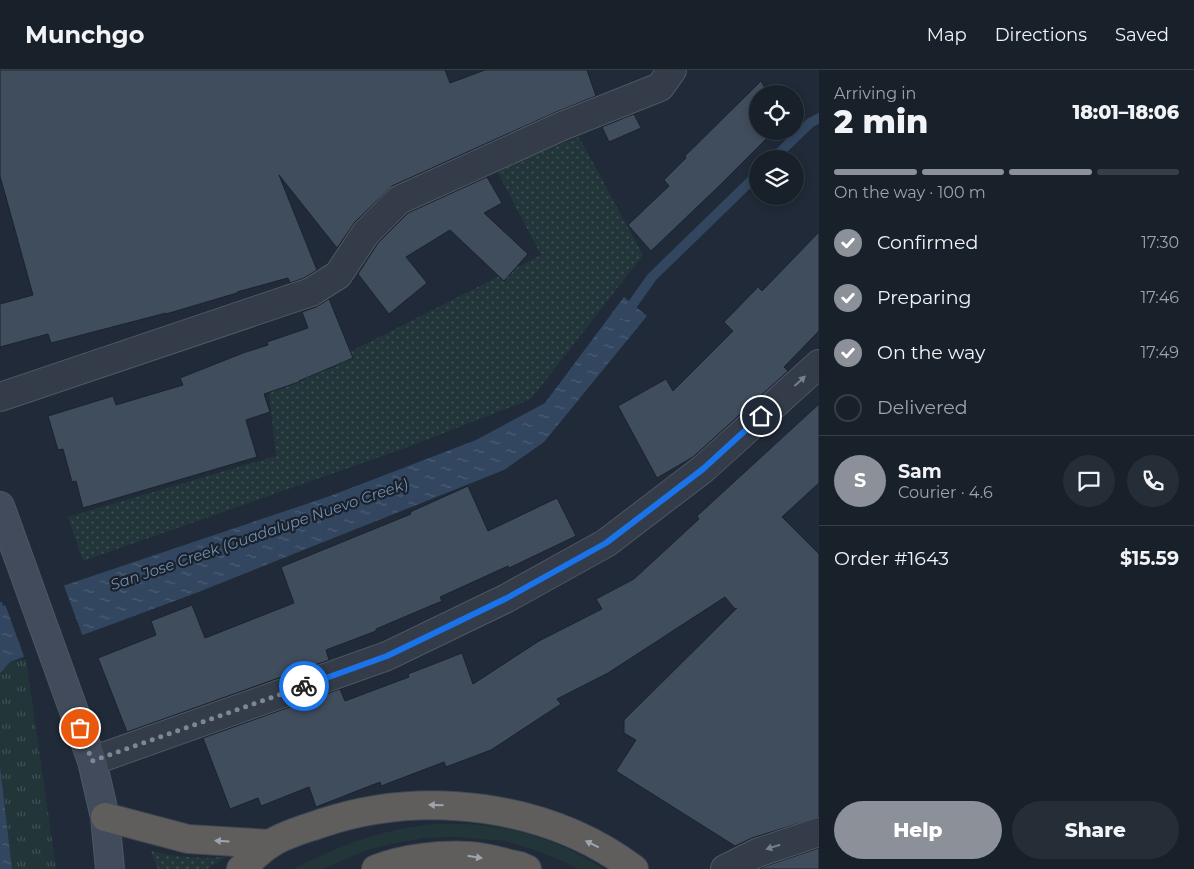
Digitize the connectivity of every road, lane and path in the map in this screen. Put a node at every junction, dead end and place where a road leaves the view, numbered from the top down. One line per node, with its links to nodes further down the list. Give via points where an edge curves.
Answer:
1 (672, 70): 3 (street, via 660,87 562,126 399,200 366,233 338,275 311,292)
2 (819, 364): 5 (street, one-way to 2, via 387,656 557,571 606,543 703,469)
3 (0, 397)
4 (0, 506): 5 (main road)
5 (92, 761): 6 (main road)
6 (106, 817): 8 (highway, one-way to 6, via 188,839); 9 (main road)
7 (819, 832): 14 (street, one-way to 14, via 757,853)
8 (270, 844): 10 (highway); 13 (highway, one-way to 8, via 598,846 563,830 527,818 453,806 415,805 378,809 341,817)
9 (110, 869)
10 (241, 869)
11 (376, 869): 12 (highway, one-way to 12, via 396,862 449,856 472,856)
12 (527, 869)
13 (634, 869)
14 (724, 869)

